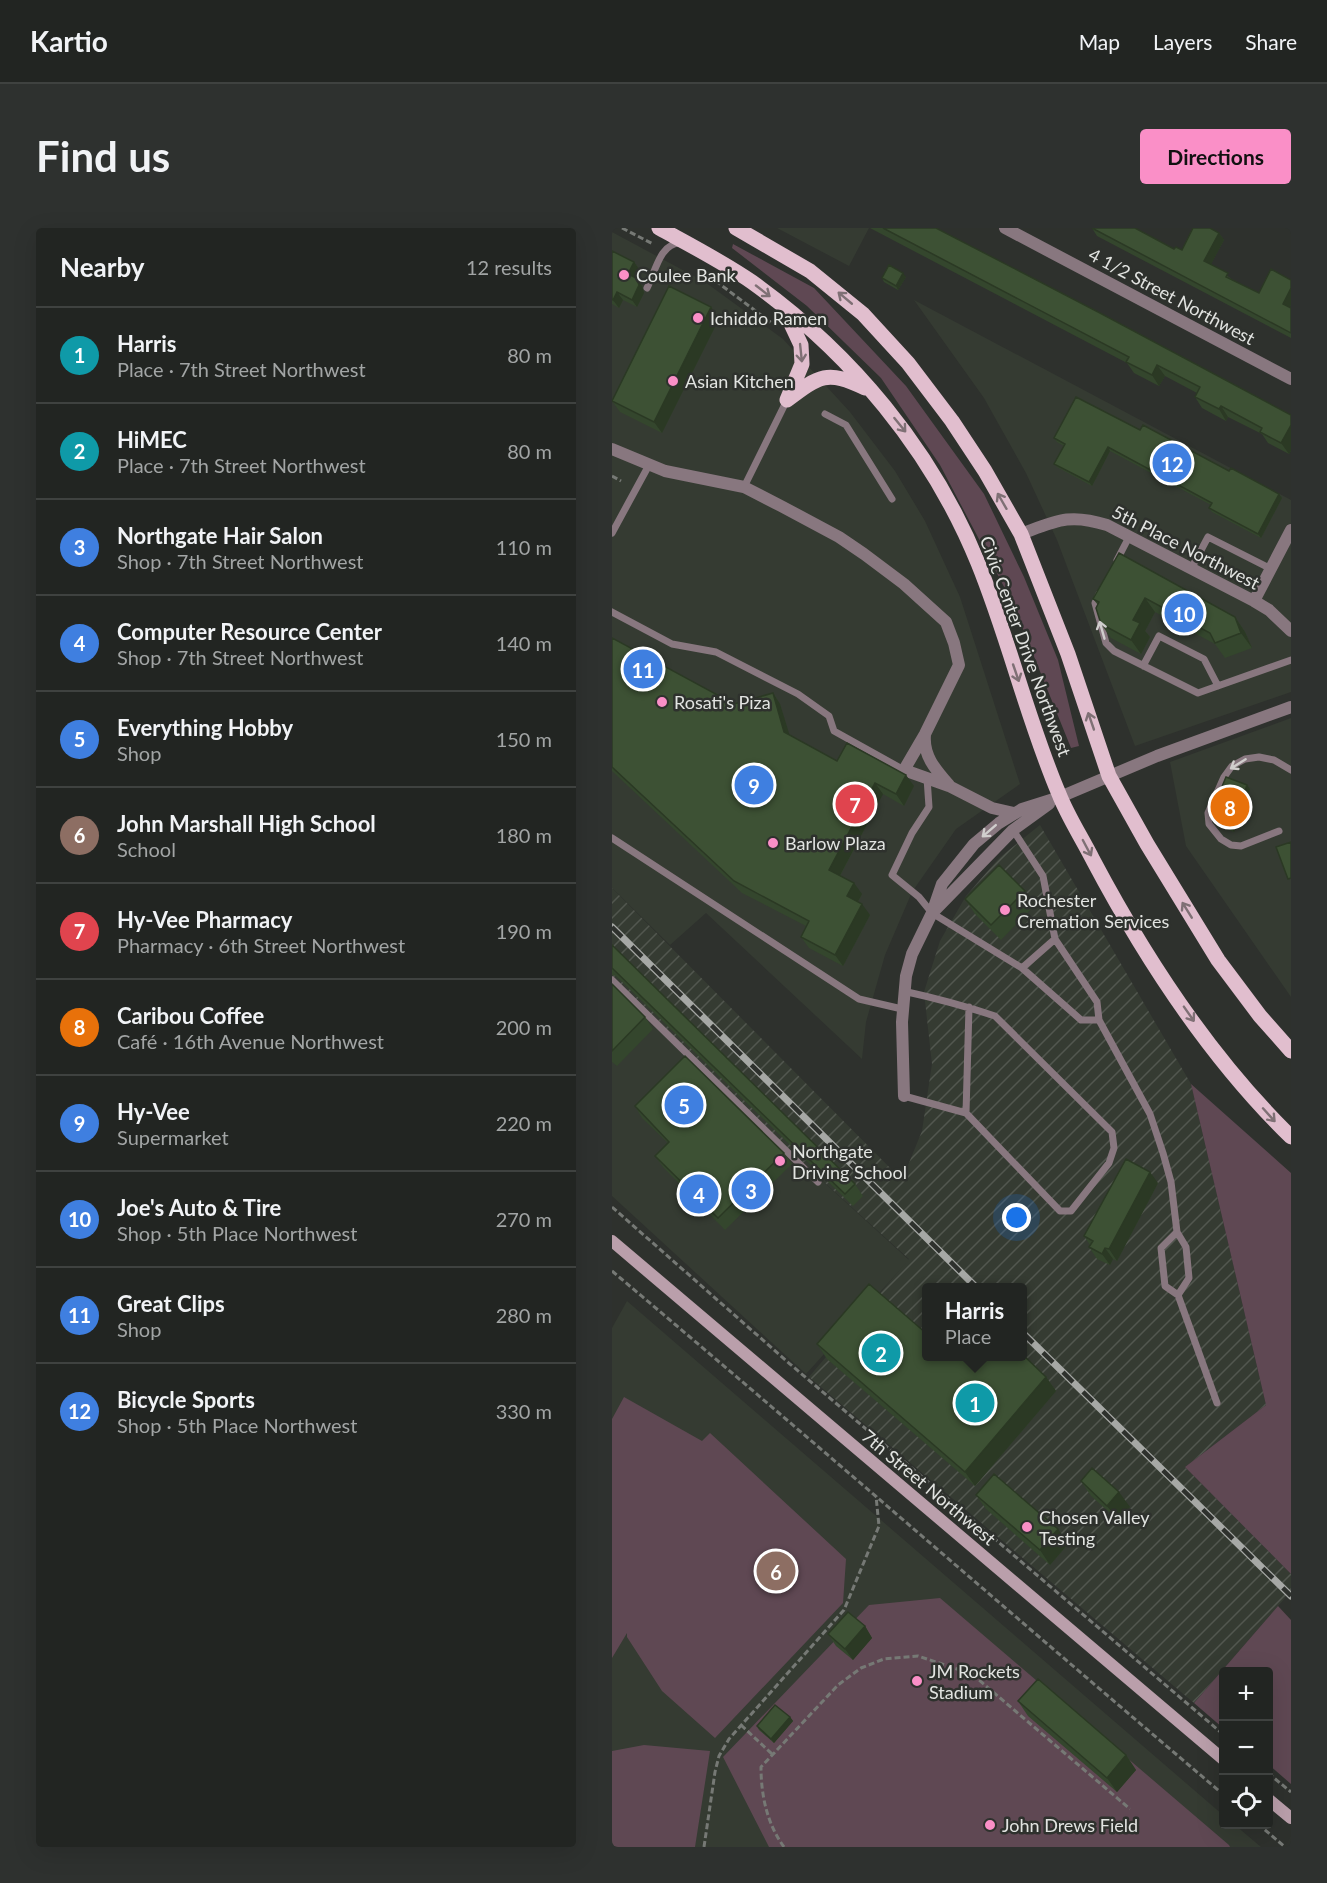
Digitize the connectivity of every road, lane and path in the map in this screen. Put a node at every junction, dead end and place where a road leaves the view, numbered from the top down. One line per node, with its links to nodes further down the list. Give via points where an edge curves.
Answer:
1 (622, 228): 6 (path)
2 (658, 228): 5 (main road, Civic Center Drive Northwest)
3 (736, 228): 23 (main road, Civic Center Drive Northwest, one-way to 3, via 952,421 887,338 810,271)
4 (1005, 228): 11 (street, 4 1/2 Street Northwest)
5 (688, 244): 6 (lane, via 674,243); 9 (main road, Civic Center Drive Northwest, one-way to 9)
6 (664, 250): 8 (lane)
7 (700, 269): 10 (path)
8 (648, 288)
9 (783, 306): 12 (main road, Civic Center Drive Northwest); 13 (main road, one-way to 13, via 801,345 802,364)
10 (776, 326)
11 (1291, 379)
12 (871, 391): 13 (main road, via 828,376); 42 (main road, Civic Center Drive Northwest, one-way to 42, via 910,438 950,501 978,563)
13 (787, 400): 19 (lane)
14 (825, 414): 20 (lane, via 846,425)
15 (612, 449): 16 (street)
16 (649, 465): 19 (street); 22 (lane)
17 (612, 476): 18 (path)
18 (621, 481)
19 (744, 487): 36 (street, via 839,537 904,584 946,622 958,665)
20 (892, 499)
21 (1291, 530): 27 (street)
22 (612, 533)
23 (1021, 534): 24 (street, 5th Place Northwest, via 1065,518 1078,518 1107,525); 39 (main road, Civic Center Drive Northwest, one-way to 23, via 1068,654)
24 (1129, 537): 25 (lane); 26 (street, 5th Place Northwest)
25 (1114, 565)
26 (1191, 569): 27 (lane, via 1208,537); 29 (street, 5th Place Northwest)
27 (1271, 569): 29 (street)
28 (1104, 584): 33 (lane, one-way to 28, via 1106,643 1095,603)
29 (1254, 601): 31 (street, 5th Place Northwest)
30 (612, 612): 37 (lane, via 672,644 716,651 791,690 829,716 834,731)
31 (1289, 625)
32 (1291, 660): 34 (lane)
33 (1143, 666): 34 (lane, via 1198,693); 34 (lane, via 1160,636 1204,658)
34 (1218, 686)
35 (1291, 707): 39 (street)
36 (925, 734): 37 (street); 41 (street, via 926,752)
37 (904, 770): 40 (street)
38 (1291, 770): 45 (lane, one-way to 45, via 1274,759 1245,759 1232,766 1224,777 1208,813 1209,824 1231,845 1240,846)
39 (1109, 776): 42 (street); 55 (main road, Civic Center Drive Northwest, one-way to 39, via 1218,960)
40 (927, 778): 41 (street); 47 (lane, via 929,807 892,875)
41 (950, 786): 43 (street, via 977,802)
42 (1060, 797): 43 (street); 44 (street); 58 (main road, Civic Center Drive Northwest, one-way to 58, via 1149,958 1209,1043)
43 (1014, 813): 47 (street, one-way to 47, via 974,844 942,884)
44 (1012, 830): 47 (street); 48 (lane, via 1043,876)
45 (1279, 831)
46 (612, 838): 53 (lane, via 859,999)
47 (932, 913): 49 (lane); 51 (street, via 912,954)
48 (1055, 939): 49 (lane); 54 (lane, via 1096,1002)
49 (1022, 968): 54 (lane, via 1081,1020)
50 (612, 980): 59 (lane)
51 (903, 991): 52 (lane); 53 (street)
52 (969, 1007): 57 (lane); 57 (lane, via 995,1016 1112,1132 1114,1148 1109,1163 1071,1211 1060,1211)
53 (902, 1009): 56 (street)
54 (1099, 1020): 61 (lane, via 1150,1114 1171,1182)
55 (1291, 1051)
56 (904, 1096): 57 (lane)
57 (966, 1113)
58 (1291, 1137)
59 (818, 1182)
60 (612, 1207): 68 (path, via 798,1372)
61 (1177, 1232): 64 (lane, via 1186,1247 1189,1278); 64 (lane, via 1161,1248 1165,1286)
62 (612, 1240): 70 (main road, 7th Street Northwest)
63 (612, 1271): 66 (path)
64 (1178, 1295): 65 (lane)
65 (1217, 1403)
66 (876, 1494): 67 (path, via 879,1526 844,1610); 72 (path)
67 (741, 1725): 69 (path); 78 (path, via 720,1756)
68 (1219, 1731)
69 (772, 1754): 75 (path, via 838,1685 861,1668 884,1659 918,1656 972,1674); 79 (path, via 761,1767 761,1784 765,1810)
70 (1219, 1756)
71 (1271, 1775): 73 (path)
72 (1219, 1791)
73 (1291, 1792)
74 (1273, 1802): 76 (main road)
75 (1130, 1809)
76 (1291, 1818)
77 (1264, 1829): 80 (path)
78 (704, 1847)
79 (784, 1847)
80 (1286, 1847)

